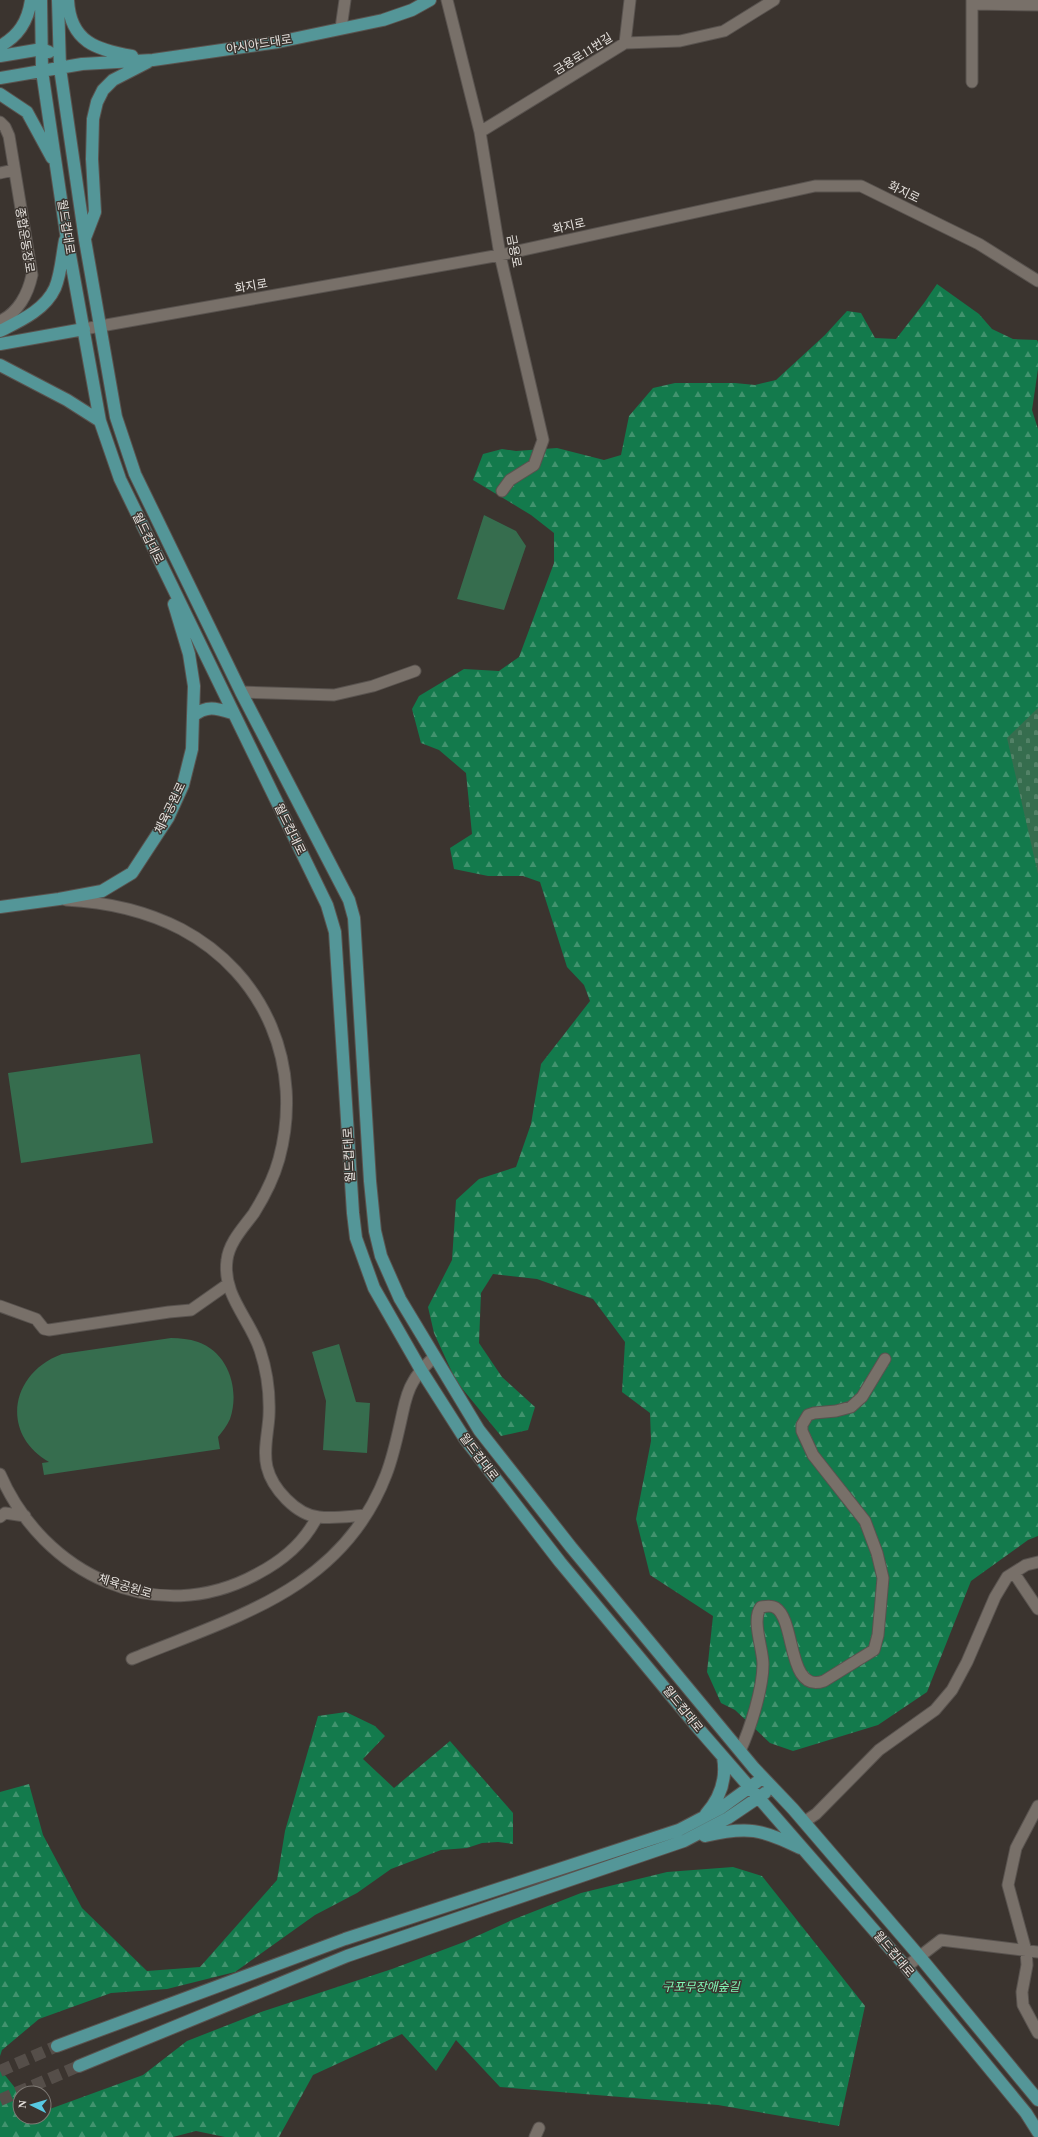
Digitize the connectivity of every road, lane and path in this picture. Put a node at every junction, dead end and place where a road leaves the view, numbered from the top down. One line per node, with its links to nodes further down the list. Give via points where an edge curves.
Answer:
1 (30, 0): 14 (main road, via 27,19 22,28)
2 (41, 0): 15 (main road, 월드컵대로)
3 (58, 0): 17 (main road, 월드컵대로)
4 (68, 0): 18 (main road, via 72,20 78,31 93,47)
5 (345, 0): 12 (street)
6 (430, 0): 12 (main road, 아시아드대로, via 412,10 383,20)
7 (447, 0): 26 (street, 금용로)
8 (630, 0): 13 (street)
9 (774, 0): 13 (street, 금용로11번길, via 724,31 680,41)
10 (972, 2): 11 (street); 23 (street)
11 (1031, 3)
12 (341, 28): 18 (main road, 아시아드대로, via 278,42)
13 (625, 43): 26 (street, 금용로11번길)
14 (0, 46)
15 (42, 49): 16 (main road); 17 (main road, 아시아드대로); 21 (main road, 월드컵대로)
16 (0, 56)
17 (60, 56): 19 (main road, 아시아드대로); 20 (main road, 월드컵대로)
18 (152, 60): 19 (main road, 아시아드대로); 31 (main road, via 113,80 103,90 97,102 92,159 95,212)
19 (82, 64): 20 (main road, 아시아드대로)
20 (60, 68): 21 (main road, 아시아드대로); 31 (main road, 월드컵대로)
21 (42, 71): 22 (main road, 아시아드대로); 27 (main road, 월드컵대로)
22 (0, 78)
23 (972, 82)
24 (0, 94): 27 (main road, via 27,112)
25 (0, 122): 28 (street, 종합운동장로, via 5,126 9,136)
26 (480, 132): 32 (street, 금용로)
27 (57, 168): 30 (main road, 월드컵대로)
28 (14, 170): 29 (street); 34 (street, 종합운동장로, via 32,275 20,304 13,313)
29 (0, 172)
30 (66, 233): 36 (main road, 월드컵대로); 37 (main road, via 55,287 47,301 18,322)
31 (85, 240): 35 (main road, 월드컵대로)
32 (500, 255): 33 (street, 화지로, via 815,186 861,186 970,238); 35 (street, 화지로); 41 (street, 금용로, via 543,440 534,465 510,480)
33 (1038, 281)
34 (0, 321)
35 (100, 326): 36 (street, 화지로); 44 (main road, 월드컵대로, via 116,417 135,474)
36 (84, 329): 38 (main road); 40 (main road, 월드컵대로)
37 (0, 331)
38 (0, 344)
39 (0, 364): 40 (main road)
40 (100, 421): 42 (main road, 월드컵대로, via 120,479)
41 (502, 491)
42 (167, 578): 45 (main road, 월드컵대로); 46 (main road, 체육공원로, via 189,654 194,686)
43 (415, 671): 44 (street, via 374,686 334,695)
44 (241, 692): 51 (main road, 월드컵대로, via 354,918 375,1231 390,1279)
45 (232, 713): 46 (main road, via 209,708); 53 (main road, 월드컵대로, via 327,905 333,925 339,969 350,1182 356,1238 374,1288)
46 (194, 716): 47 (main road, 체육공원로, via 192,749 183,785 168,818 132,873 102,891)
47 (58, 899): 48 (main road, 체육공원로); 49 (street, via 100,904 145,914 196,938 234,970 259,1001 270,1020 281,1055 286,1091 279,1160 258,1205 227,1257)
48 (0, 907)
49 (228, 1284): 50 (street, via 187,1312 169,1312 49,1330 44,1329 36,1319); 58 (street, via 231,1296 251,1328 260,1349 266,1374 269,1417 265,1451 266,1466 271,1480 292,1504 303,1512)
50 (0, 1306)
51 (434, 1357): 53 (street); 63 (main road, 월드컵대로, via 484,1436 571,1547)
52 (885, 1359): 63 (street, via 862,1397 852,1407 808,1415 802,1425 802,1431 813,1455 865,1521 878,1553 883,1578 878,1635 874,1650 816,1684 801,1674 782,1613 771,1606 761,1607 758,1610 758,1630 763,1664 755,1710)
53 (421, 1370): 55 (street, via 407,1395 386,1476); 64 (main road, 월드컵대로, via 465,1439 560,1562)
54 (0, 1474): 56 (street, 체육공원로)
55 (366, 1515): 58 (street); 62 (street, via 342,1546 321,1566 279,1597)
56 (25, 1516): 57 (street, via 5,1514); 58 (street, 체육공원로, via 55,1551 90,1574 108,1583 152,1596 173,1597 230,1588 264,1570 298,1545)
57 (0, 1517)
58 (318, 1517)
59 (1038, 1562): 60 (street)
60 (1014, 1572): 61 (street); 71 (street, via 1007,1577 995,1596 952,1690 935,1710 879,1750 816,1814)
61 (1038, 1609)
62 (132, 1659)
63 (740, 1751): 65 (main road, 월드컵대로)
64 (723, 1757): 67 (main road, 월드컵대로); 70 (main road, via 722,1787 716,1802)
65 (763, 1778): 66 (main road, 월드컵대로); 67 (main road)
66 (772, 1787): 68 (main road); 71 (main road, 월드컵대로)
67 (751, 1788): 68 (main road, 월드컵대로); 70 (main road)
68 (759, 1797): 72 (main road, via 728,1818); 73 (main road, 월드컵대로)
69 (1038, 1806): 74 (street, via 1016,1848 1008,1885)
70 (702, 1819): 79 (main road, via 679,1830 345,1939)
71 (804, 1822): 76 (main road, 월드컵대로)
72 (684, 1841): 73 (main road, via 753,1829 777,1836); 80 (main road, via 347,1956)
73 (806, 1852): 77 (main road, 월드컵대로)
74 (1026, 1951): 75 (street); 76 (street, via 941,1940); 78 (street, via 1028,1965 1022,1992 1023,2005)
75 (1038, 1952)
76 (920, 1956): 77 (street); 81 (main road, 월드컵대로)
77 (906, 1967): 82 (main road, 월드컵대로, via 1026,2113)
78 (1038, 2033)
79 (57, 2046)
80 (79, 2066)
81 (1038, 2100)
82 (1038, 2132)

